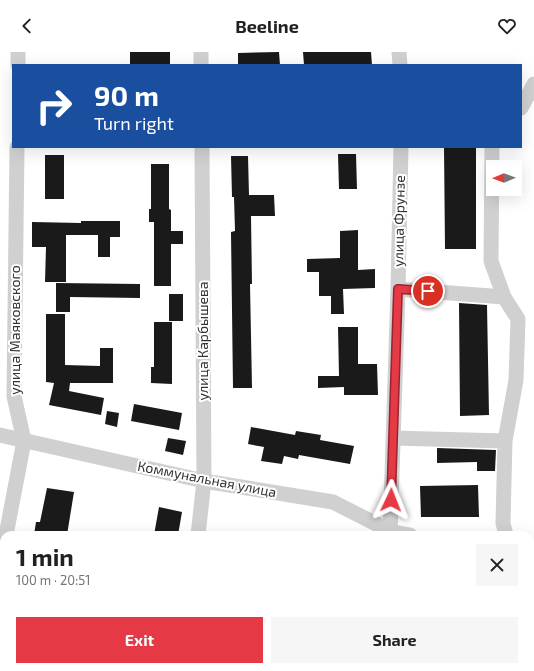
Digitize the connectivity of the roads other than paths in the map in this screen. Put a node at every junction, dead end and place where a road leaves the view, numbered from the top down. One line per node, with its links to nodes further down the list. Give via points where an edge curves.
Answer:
1 (18, 52): 4 (street)
2 (201, 52): 5 (street)
3 (399, 52): 6 (street)
4 (18, 64)
5 (201, 64)
6 (400, 64)
7 (534, 84): 8 (street)
8 (522, 106)
9 (17, 148): 17 (street, улица Маяковского, via 14,396)
10 (202, 148): 19 (street, улица Карбышева)
11 (401, 148): 13 (street, улица Фрунзе)
12 (492, 148): 14 (street, via 491,261)
13 (398, 289): 14 (street); 16 (street, улица Фрунзе)
14 (504, 296): 18 (street, via 518,319 516,380)
15 (0, 435): 17 (street, Коммунальная улица)
16 (393, 438): 18 (street); 23 (street, улица Фрунзе)
17 (24, 441): 19 (street, Коммунальная улица); 20 (street, улица Маяковского)
18 (505, 441): 24 (street)
19 (204, 481): 21 (street, улица Карбышева); 22 (street, Коммунальная улица, via 333,502)
20 (7, 531)
21 (198, 531)
22 (386, 531)
23 (390, 531)
24 (505, 531)

